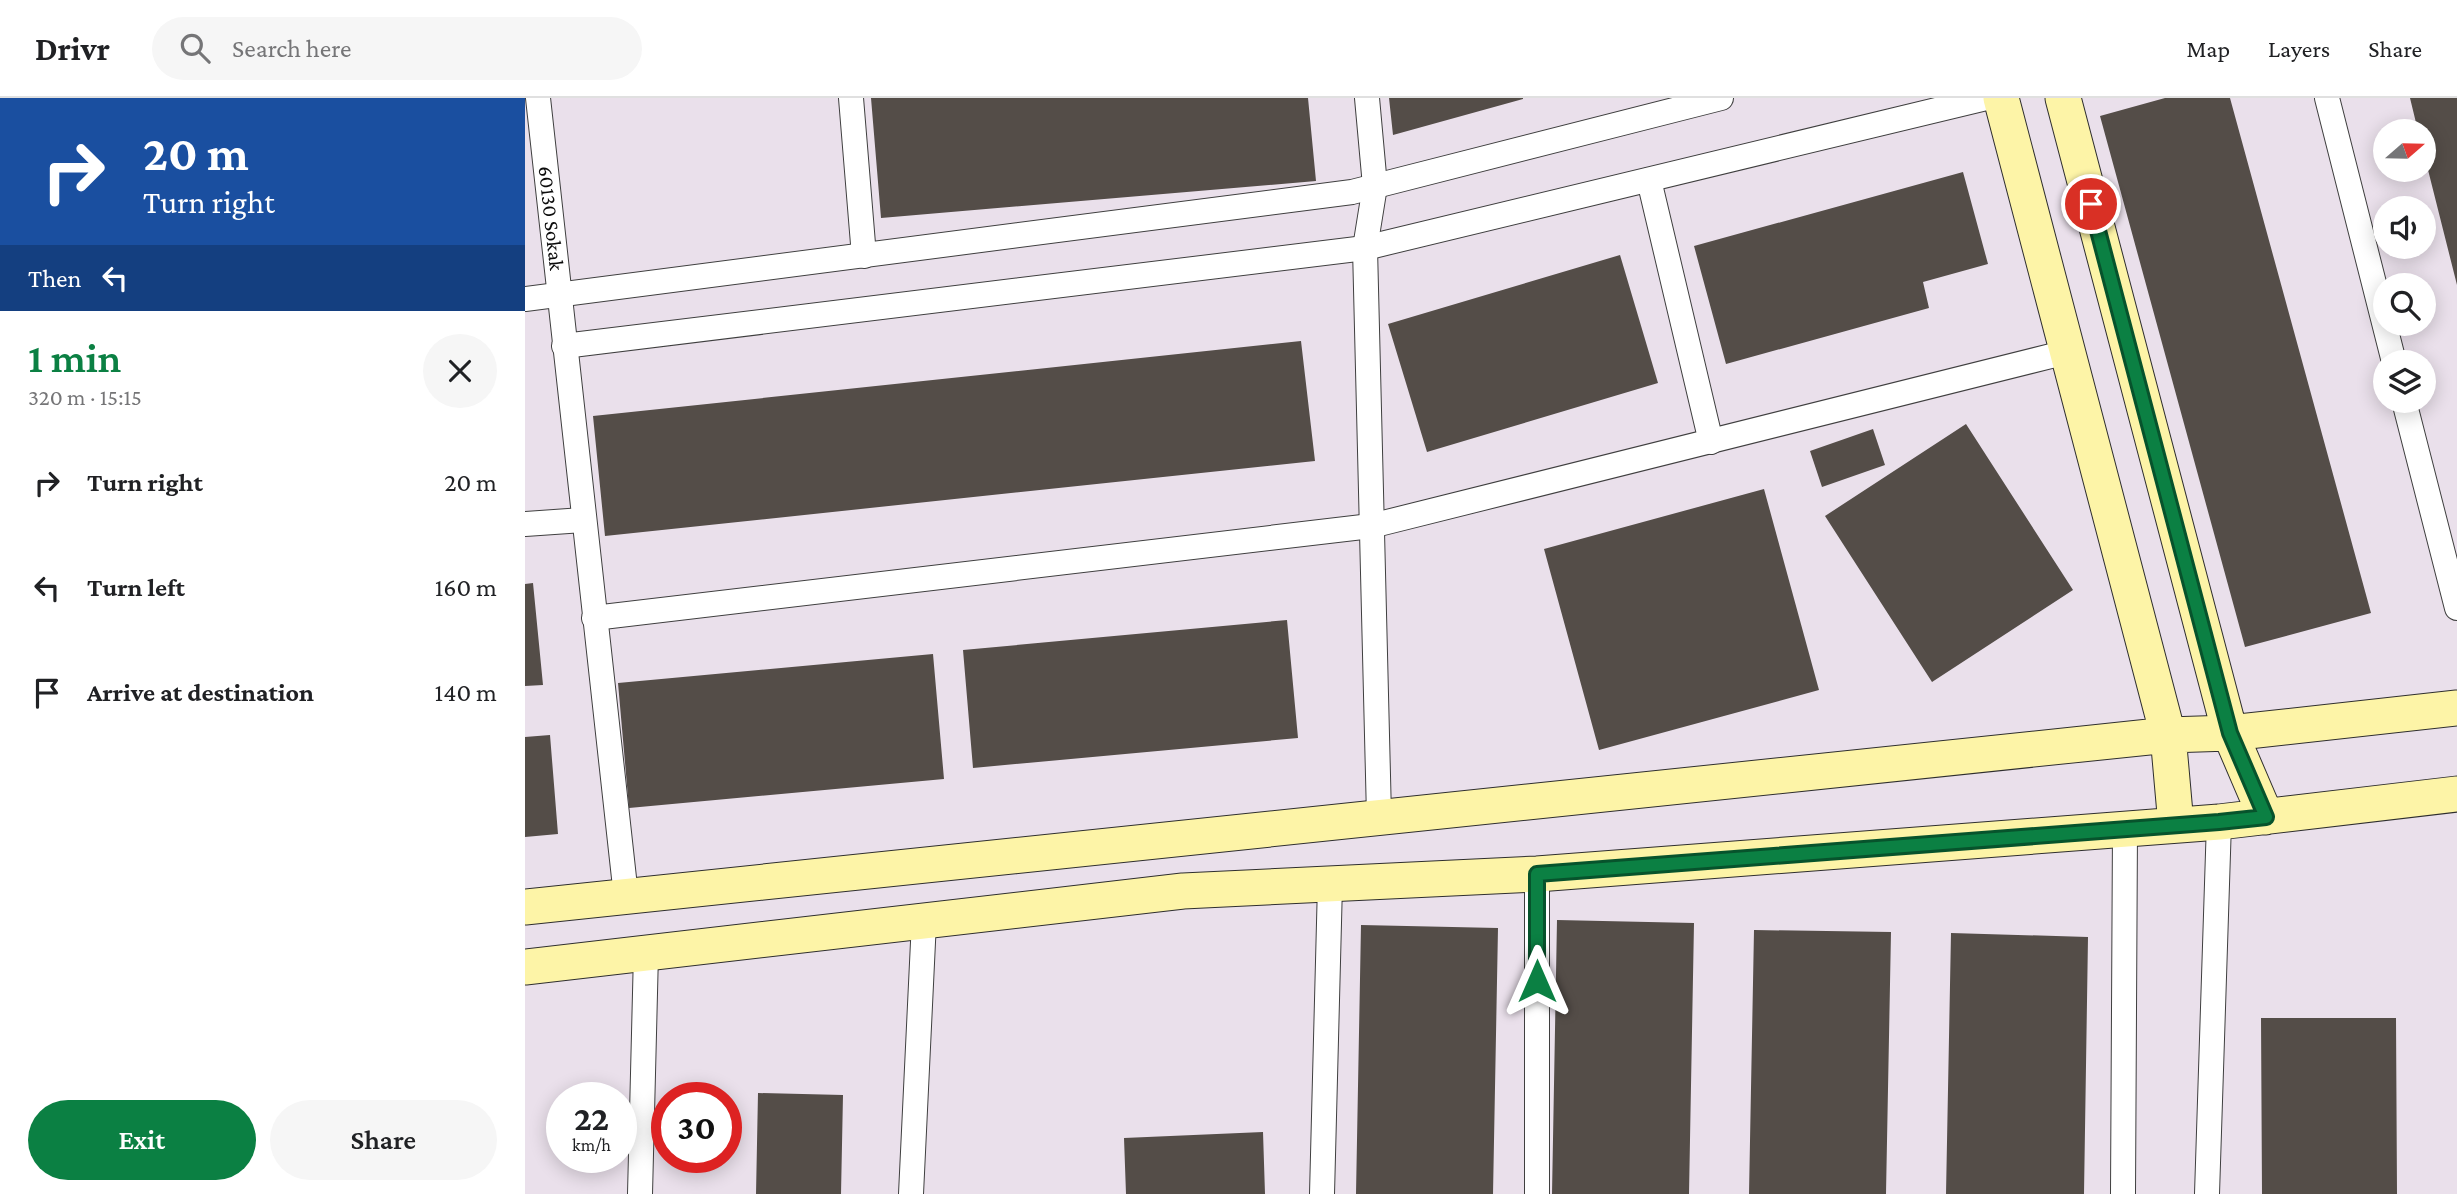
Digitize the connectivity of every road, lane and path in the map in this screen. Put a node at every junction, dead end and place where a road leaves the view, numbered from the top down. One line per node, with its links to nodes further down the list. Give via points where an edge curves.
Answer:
1 (538, 98): 10 (street, 60130 Sokak)
2 (851, 98): 14 (street)
3 (1367, 98): 12 (street)
4 (1721, 98): 9 (street)
5 (1986, 98): 11 (street)
6 (2001, 98): 19 (main road)
7 (2063, 98): 28 (main road)
8 (2327, 98): 18 (street)
9 (1661, 106): 12 (street)
10 (534, 139): 15 (street, 60130 Sokak)
11 (1650, 180): 13 (street); 21 (street)
12 (1375, 187): 13 (street); 14 (street)
13 (1365, 248): 17 (street); 24 (street)
14 (864, 256): 15 (street)
15 (559, 296): 16 (street); 17 (street, 60130 Sokak)
16 (525, 299)
17 (564, 346): 22 (street, 60130 Sokak)
18 (2391, 350)
19 (2067, 352): 21 (street); 29 (main road)
20 (2407, 413): 25 (street)
21 (1711, 442): 24 (street)
22 (583, 520): 23 (street); 26 (street, 60130 Sokak)
23 (525, 524)
24 (1371, 526): 26 (street); 31 (street)
25 (2457, 608)
26 (594, 618): 38 (street, 60130 Sokak)
27 (2457, 708): 28 (main road)
28 (2230, 733): 29 (main road); 32 (main road)
29 (2168, 735): 31 (main road); 34 (main road)
30 (2457, 794): 32 (main road)
31 (1379, 817): 38 (main road)
32 (2266, 817): 33 (main road)
33 (2219, 822): 34 (main road); 48 (street)
34 (2176, 825): 35 (main road)
35 (2125, 829): 36 (main road); 47 (street)
36 (1537, 874): 37 (main road); 46 (street)
37 (1331, 884): 40 (main road, via 1183,891); 45 (street)
38 (626, 896): 39 (main road)
39 (525, 907)
40 (924, 921): 41 (main road); 44 (street)
41 (646, 953): 42 (main road); 43 (street)
42 (525, 967)
43 (640, 1194)
44 (911, 1194)
45 (1322, 1194)
46 (1537, 1194)
47 (2123, 1194)
48 (2207, 1194)

